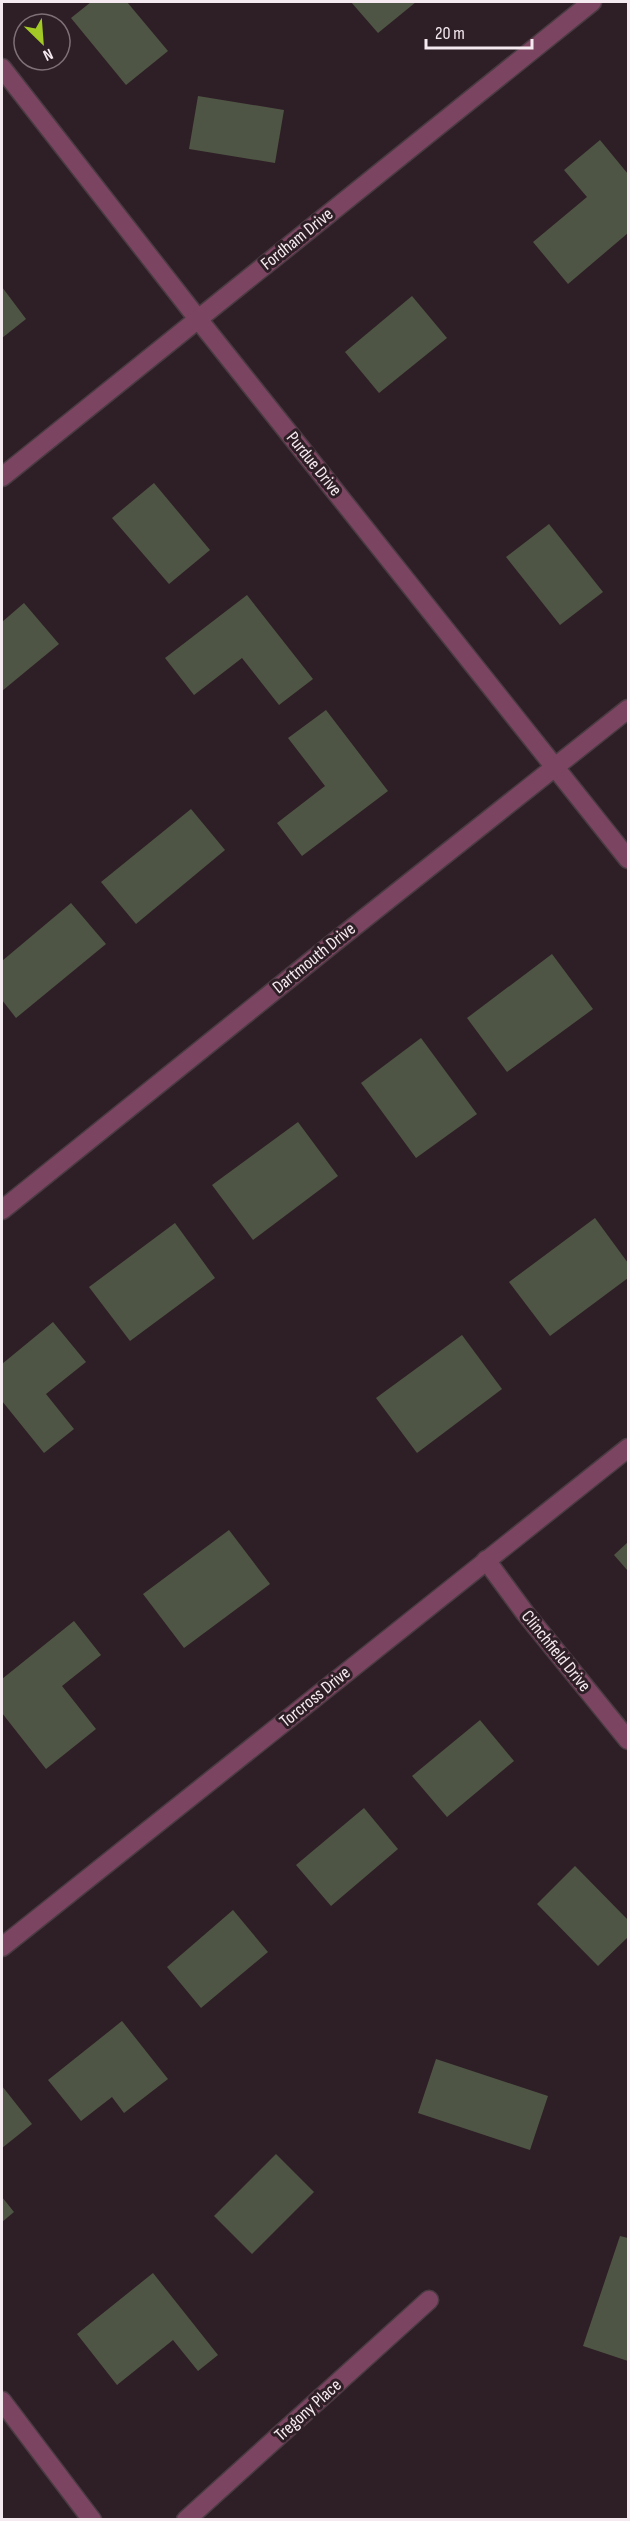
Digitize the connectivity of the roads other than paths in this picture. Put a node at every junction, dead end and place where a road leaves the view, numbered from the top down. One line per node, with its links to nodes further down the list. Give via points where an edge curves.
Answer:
1 (592, 2): 3 (street, Fordham Drive)
2 (2, 68): 3 (street, Purdue Drive)
3 (198, 319): 4 (street, Fordham Drive); 6 (street, Purdue Drive)
4 (2, 477)
5 (628, 709): 6 (street, Dartmouth Drive)
6 (556, 766): 7 (street, Purdue Drive); 8 (street, Dartmouth Drive)
7 (628, 859)
8 (2, 1210)
9 (628, 1448): 10 (street, Torcross Drive)
10 (486, 1560): 11 (street, Clinchfield Drive); 12 (street, Torcross Drive)
11 (628, 1740)
12 (2, 1947)
13 (429, 2300): 16 (street, Tregony Place)
14 (2, 2401): 15 (street)
15 (92, 2520)
16 (186, 2520)

